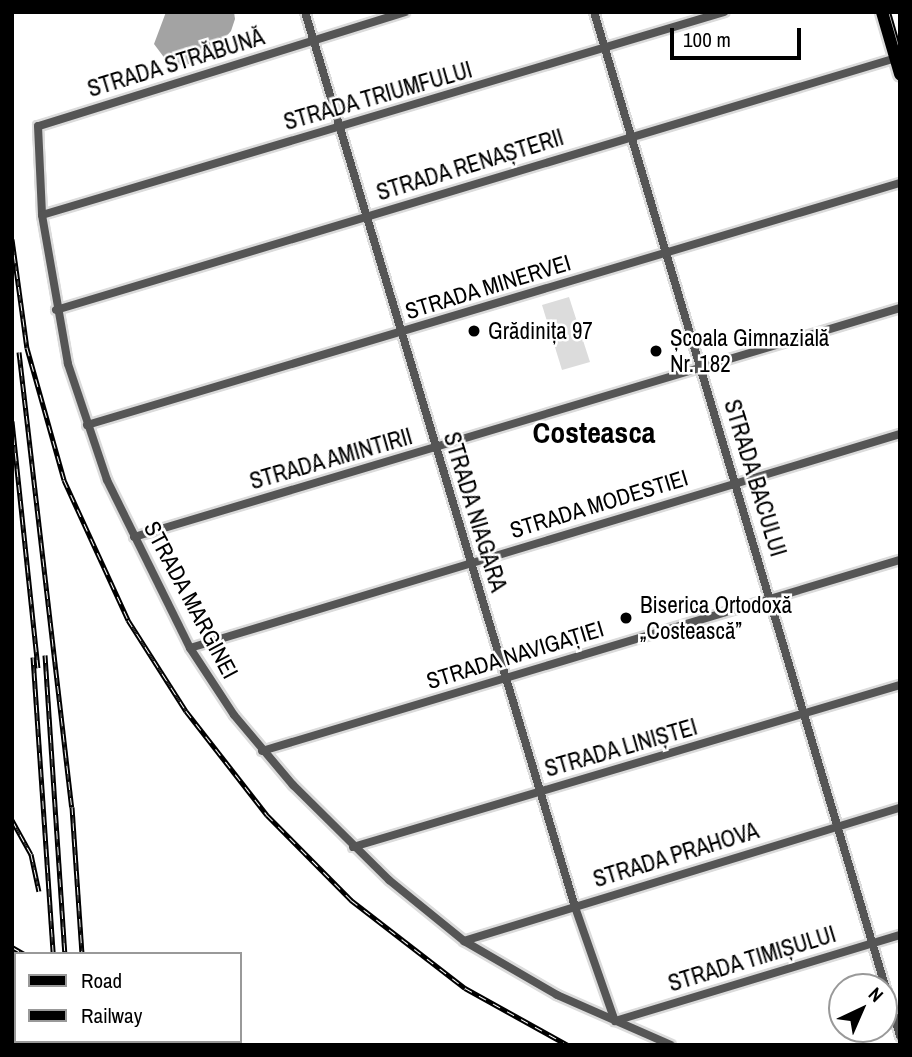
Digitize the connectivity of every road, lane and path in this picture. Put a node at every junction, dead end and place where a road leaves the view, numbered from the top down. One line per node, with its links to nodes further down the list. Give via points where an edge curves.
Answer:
1 (306, 12): 6 (street, STRADA NIAGARA)
2 (405, 12): 6 (street, STRADA STRĂBUNĂ)
3 (594, 12): 7 (street, STRADA BACULUI)
4 (724, 12): 7 (street, STRADA TRIUMFULUI)
5 (882, 12): 8 (main road)
6 (314, 41): 10 (street, STRADA STRĂBUNĂ); 11 (street, STRADA NIAGARA)
7 (605, 49): 11 (street, STRADA TRIUMFULUI); 12 (street, STRADA BACULUI)
8 (896, 58): 9 (main road); 12 (street, STRADA RENAȘTERII)
9 (900, 74)
10 (38, 126): 14 (street, STRADA MARGINEI)
11 (340, 127): 14 (street, STRADA TRIUMFULUI); 15 (street, STRADA NIAGARA)
12 (633, 136): 15 (street, STRADA RENAȘTERII); 16 (street, STRADA BACULUI)
13 (900, 183): 16 (street, STRADA MINERVEI)
14 (42, 215): 18 (street, STRADA MARGINEI)
15 (366, 217): 18 (street, STRADA RENAȘTERII); 19 (street, STRADA NIAGARA)
16 (668, 253): 19 (street, STRADA MINERVEI); 20 (street, STRADA BACULUI)
17 (900, 308): 20 (street, STRADA AMINTIRII)
18 (56, 310): 21 (street, STRADA MARGINEI)
19 (400, 333): 21 (street, STRADA MINERVEI); 23 (street, STRADA NIAGARA)
20 (702, 368): 23 (street, STRADA AMINTIRII); 24 (street, STRADA BACULUI)
21 (87, 425): 25 (street, STRADA MARGINEI)
22 (900, 434): 24 (street, STRADA MODESTIEI)
23 (436, 448): 25 (street, STRADA AMINTIRII); 27 (street, STRADA NIAGARA)
24 (735, 483): 27 (street, STRADA MODESTIEI); 28 (street, STRADA BACULUI)
25 (134, 537): 29 (street, STRADA MARGINEI)
26 (900, 560): 28 (street, STRADA NAVIGAȚIEI)
27 (471, 564): 29 (street, STRADA MODESTIEI); 30 (street, STRADA NIAGARA)
28 (771, 600): 30 (street, STRADA NAVIGAȚIEI); 32 (street, STRADA BACULUI)
29 (190, 648): 33 (street, STRADA MARGINEI)
30 (507, 678): 33 (street, STRADA NAVIGAȚIEI); 34 (street, STRADA NIAGARA)
31 (900, 685): 32 (street, STRADA LINIȘTEI)
32 (804, 714): 34 (street, STRADA LINIȘTEI); 36 (street, STRADA BACULUI)
33 (262, 751): 37 (street, STRADA MARGINEI)
34 (541, 792): 37 (street, STRADA LINIȘTEI); 38 (street, STRADA NIAGARA)
35 (900, 808): 36 (street, STRADA PRAHOVA)
36 (838, 826): 38 (street, STRADA PRAHOVA); 41 (street, STRADA BACULUI)
37 (353, 847): 40 (street, STRADA MARGINEI)
38 (575, 906): 40 (street, STRADA PRAHOVA); 42 (street, STRADA NIAGARA)
39 (900, 935): 41 (street, STRADA TIMIȘULUI)
40 (464, 941): 42 (street, STRADA MARGINEI, via 548,991)
41 (872, 943): 42 (street, STRADA TIMIȘULUI); 43 (street, STRADA BACULUI)
42 (615, 1021): 44 (street, STRADA MARGINEI)
43 (900, 1036)
44 (671, 1045)

